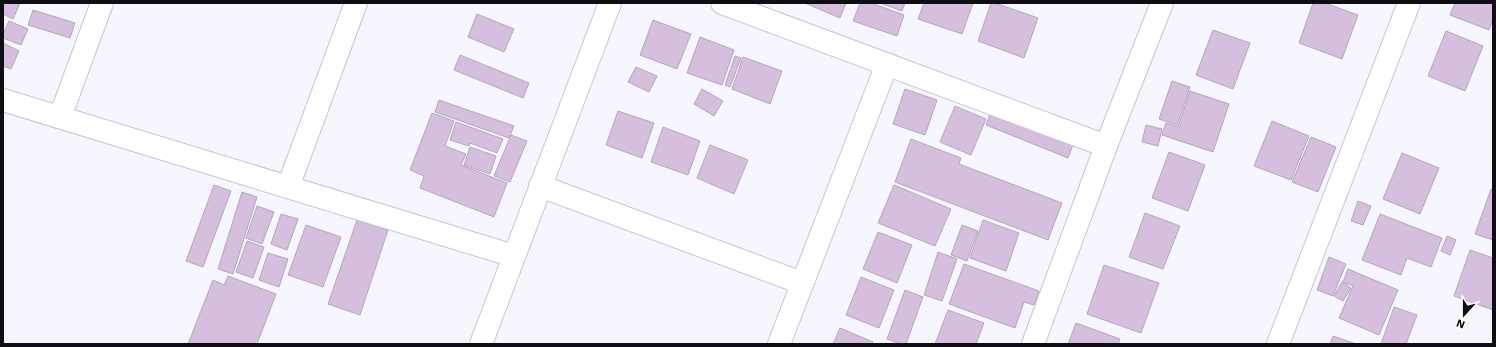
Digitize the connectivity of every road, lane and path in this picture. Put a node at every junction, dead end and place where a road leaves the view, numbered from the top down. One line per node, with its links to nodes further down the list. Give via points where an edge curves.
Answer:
1 (102, 3): 9 (street)
2 (356, 3): 12 (street)
3 (610, 3): 11 (street)
4 (722, 3): 7 (street)
5 (1162, 3): 10 (street)
6 (1409, 3): 18 (street)
7 (887, 64): 10 (street); 14 (street)
8 (3, 100): 9 (street)
9 (60, 117): 12 (street)
10 (1106, 146): 17 (street)
11 (540, 186): 13 (street); 14 (street)
12 (288, 187): 13 (street)
13 (514, 256): 15 (street)
14 (802, 283): 16 (street)
15 (481, 344)
16 (779, 344)
17 (1032, 344)
18 (1278, 344)

